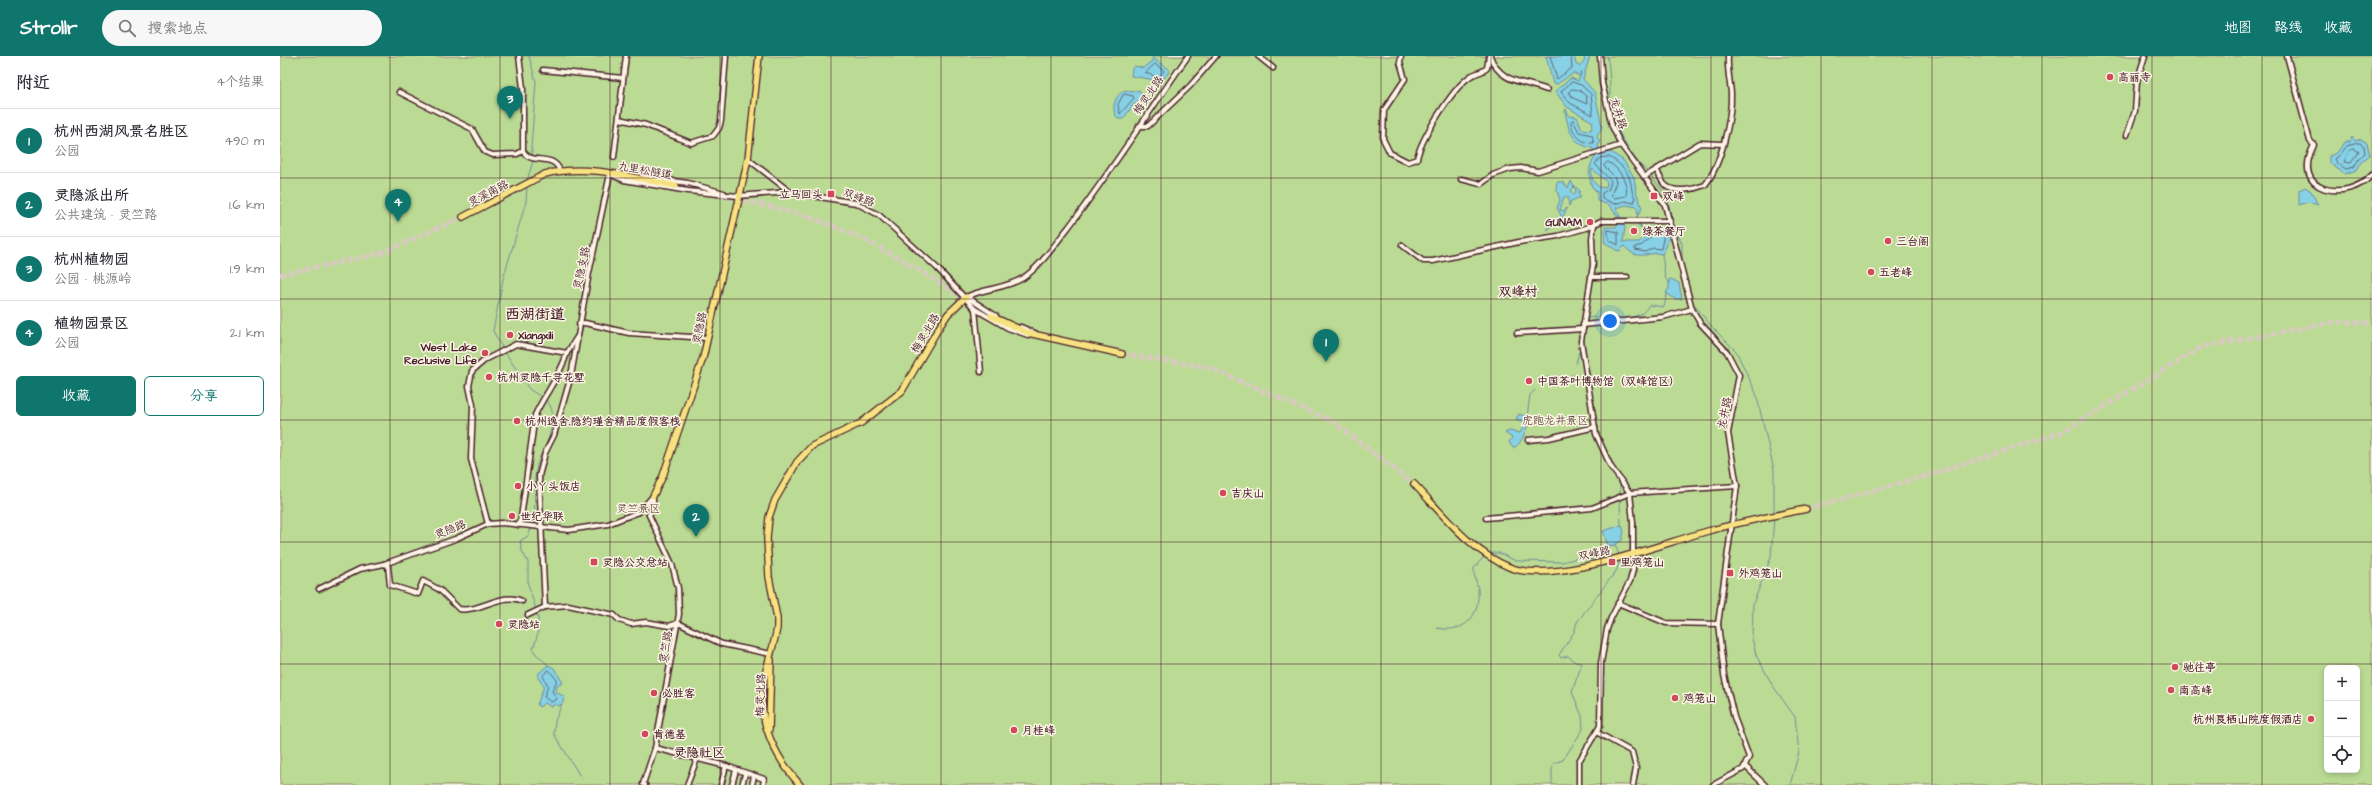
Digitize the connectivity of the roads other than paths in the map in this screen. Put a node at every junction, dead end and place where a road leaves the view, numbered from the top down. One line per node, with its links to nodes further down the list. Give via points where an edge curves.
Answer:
1 (519, 56): 24 (street, via 523,88)
2 (626, 56): 16 (street)
3 (726, 56): 19 (street, via 721,121 719,128 707,140 690,143 646,125)
4 (759, 56): 26 (main road, 灵隐路)
5 (1188, 56): 20 (street, 梅灵北路)
6 (1216, 56): 20 (street, via 1190,86 1148,126)
7 (1258, 56): 14 (street)
8 (1401, 56): 9 (street, via 1400,62 1405,79 1384,110 1383,139 1390,153 1408,162 1417,160 1421,144 1459,88 1467,78 1487,68)
9 (1489, 56): 17 (street, via 1492,64 1512,81)
10 (1600, 56): 23 (street, 龙井路, via 1607,108)
11 (1728, 56): 22 (street, via 1730,121)
12 (2145, 56): 21 (street, via 2137,81 2135,111)
13 (2288, 56): 30 (street, via 2310,141 2314,145 2308,166 2309,178 2313,184 2328,190 2355,187)
14 (1273, 68)
15 (543, 70): 16 (street)
16 (623, 78): 19 (street)
17 (1547, 90)
18 (398, 92): 24 (street, via 472,129 485,152 493,155 517,154)
19 (618, 119): 25 (street)
20 (1139, 126): 42 (street, 梅灵北路, via 1091,198 1051,249 1025,277 1009,285 980,290)
21 (2127, 134)
22 (1722, 144): 27 (street, via 1700,143); 27 (street, via 1715,170 1705,185 1679,190 1669,188)
23 (1621, 145): 31 (street, 龙井路); 32 (street, via 1538,171 1510,169 1493,175 1481,184)
24 (523, 151): 28 (street, via 531,158 551,160)
25 (614, 157)
26 (748, 159): 34 (street); 35 (main road, 灵隐路)
27 (1656, 169): 31 (street)
28 (560, 171): 29 (main road, via 588,170); 36 (main road, 灵溪南路, via 545,174)
29 (610, 174): 33 (main road, 九里松隧道); 35 (street, via 688,183); 35 (street, via 624,180 681,190); 46 (street, 灵隐支路)
30 (2372, 174)
31 (1647, 175): 37 (street, 龙井路, via 1665,205)
32 (1460, 179)
33 (676, 186)
34 (790, 192): 35 (street, 双峰路); 42 (street, 双峰路, via 844,200 869,209)
35 (738, 196): 50 (main road, 灵隐路)
36 (463, 217)
37 (1670, 221): 38 (street, via 1617,220 1601,221); 44 (street, 龙井路, via 1678,262)
38 (1594, 225): 39 (street, via 1558,236 1433,261 1423,261); 40 (street)
39 (1402, 244)
40 (1591, 277): 41 (street); 47 (street)
41 (1628, 277)
42 (966, 297): 43 (street); 51 (street, via 1008,322); 78 (main road, 梅灵北路, via 942,324 902,391 862,423 812,446 797,462 775,500 766,538 769,578 777,618)
43 (975, 309): 51 (street, via 1008,328); 54 (street)
44 (1692, 309): 47 (street, via 1663,317); 58 (street, 龙井路, via 1700,323 1727,352 1739,375 1728,433)
45 (991, 316): 51 (main road, via 1017,329)
46 (579, 324): 49 (street, 灵隐支路); 50 (street, via 585,323 629,333)
47 (1584, 325): 48 (street); 55 (street, via 1582,347)
48 (1517, 333)
49 (577, 337): 52 (street); 68 (street, 灵隐支路, via 567,390 554,435 538,476 541,495)
50 (707, 338): 60 (main road, 灵隐路, via 703,358)
51 (1047, 338): 53 (main road)
52 (567, 353): 65 (street, via 516,344 472,371 469,379 473,405 472,464); 67 (street, via 556,381 544,398 532,425 521,518)
53 (1122, 354)
54 (981, 372)
55 (1595, 427): 56 (street, via 1549,438); 59 (street, via 1601,448 1620,482)
56 (1528, 440)
57 (1414, 484): 69 (main road, 双峰路, via 1486,555 1519,570 1536,572 1594,564)
58 (1737, 486): 59 (street); 66 (street, 龙井路)
59 (1630, 493): 64 (street, via 1592,508); 69 (street)
60 (653, 496): 62 (street); 63 (street, via 653,507)
61 (1806, 509): 66 (main road, 双峰路)
62 (639, 512): 63 (street); 68 (street, 灵隐路, via 608,524 570,530)
63 (649, 515): 76 (street, 灵竺路, via 672,564 678,588)
64 (1486, 518)
65 (488, 524): 67 (street, 灵隐路, via 502,522); 70 (street, 灵隐路, via 455,539)
66 (1732, 524): 69 (main road, 双峰路); 77 (street, 龙井路)
67 (518, 525): 68 (street, 灵隐路)
68 (538, 528): 74 (street, 灵隐支路, via 543,538)
69 (1633, 554): 73 (street, via 1630,581)
70 (384, 564): 71 (street, 灵隐路, via 360,569); 72 (street, via 388,566 390,585 418,594 423,581 440,590 459,609 470,610 502,600)
71 (319, 589)
72 (522, 601)
73 (1618, 603): 77 (street, via 1666,623); 79 (street, via 1607,629 1601,663)
74 (545, 607): 75 (street); 76 (street, via 579,606 614,615 619,620 631,624 646,622 669,626)
75 (528, 615)
76 (678, 623): 78 (street, via 722,644); 80 (street, 灵竺路)
77 (1718, 624): 83 (street, 龙井路, via 1724,675 1734,717 1749,758)
78 (771, 654): 94 (main road, 梅灵北路, via 762,695 764,718 784,766)
79 (1598, 733): 95 (street, via 1579,761); 96 (street, via 1632,752 1636,768)
80 (655, 748): 81 (street); 87 (street, 灵竺路)
81 (698, 759): 82 (street); 88 (street)
82 (726, 766): 84 (street); 89 (street)
83 (1745, 766): 97 (street, via 1734,775); 98 (street)
84 (736, 770): 85 (street); 90 (street)
85 (745, 774): 86 (street); 91 (street)
86 (754, 776): 92 (street); 93 (street, via 764,779)
87 (644, 785)
88 (687, 785)
89 (721, 785)
90 (732, 785)
91 (742, 785)
92 (752, 785)
93 (763, 785)
94 (800, 785)
95 (1579, 785)
96 (1634, 785)
97 (1713, 785)
98 (1765, 785)

